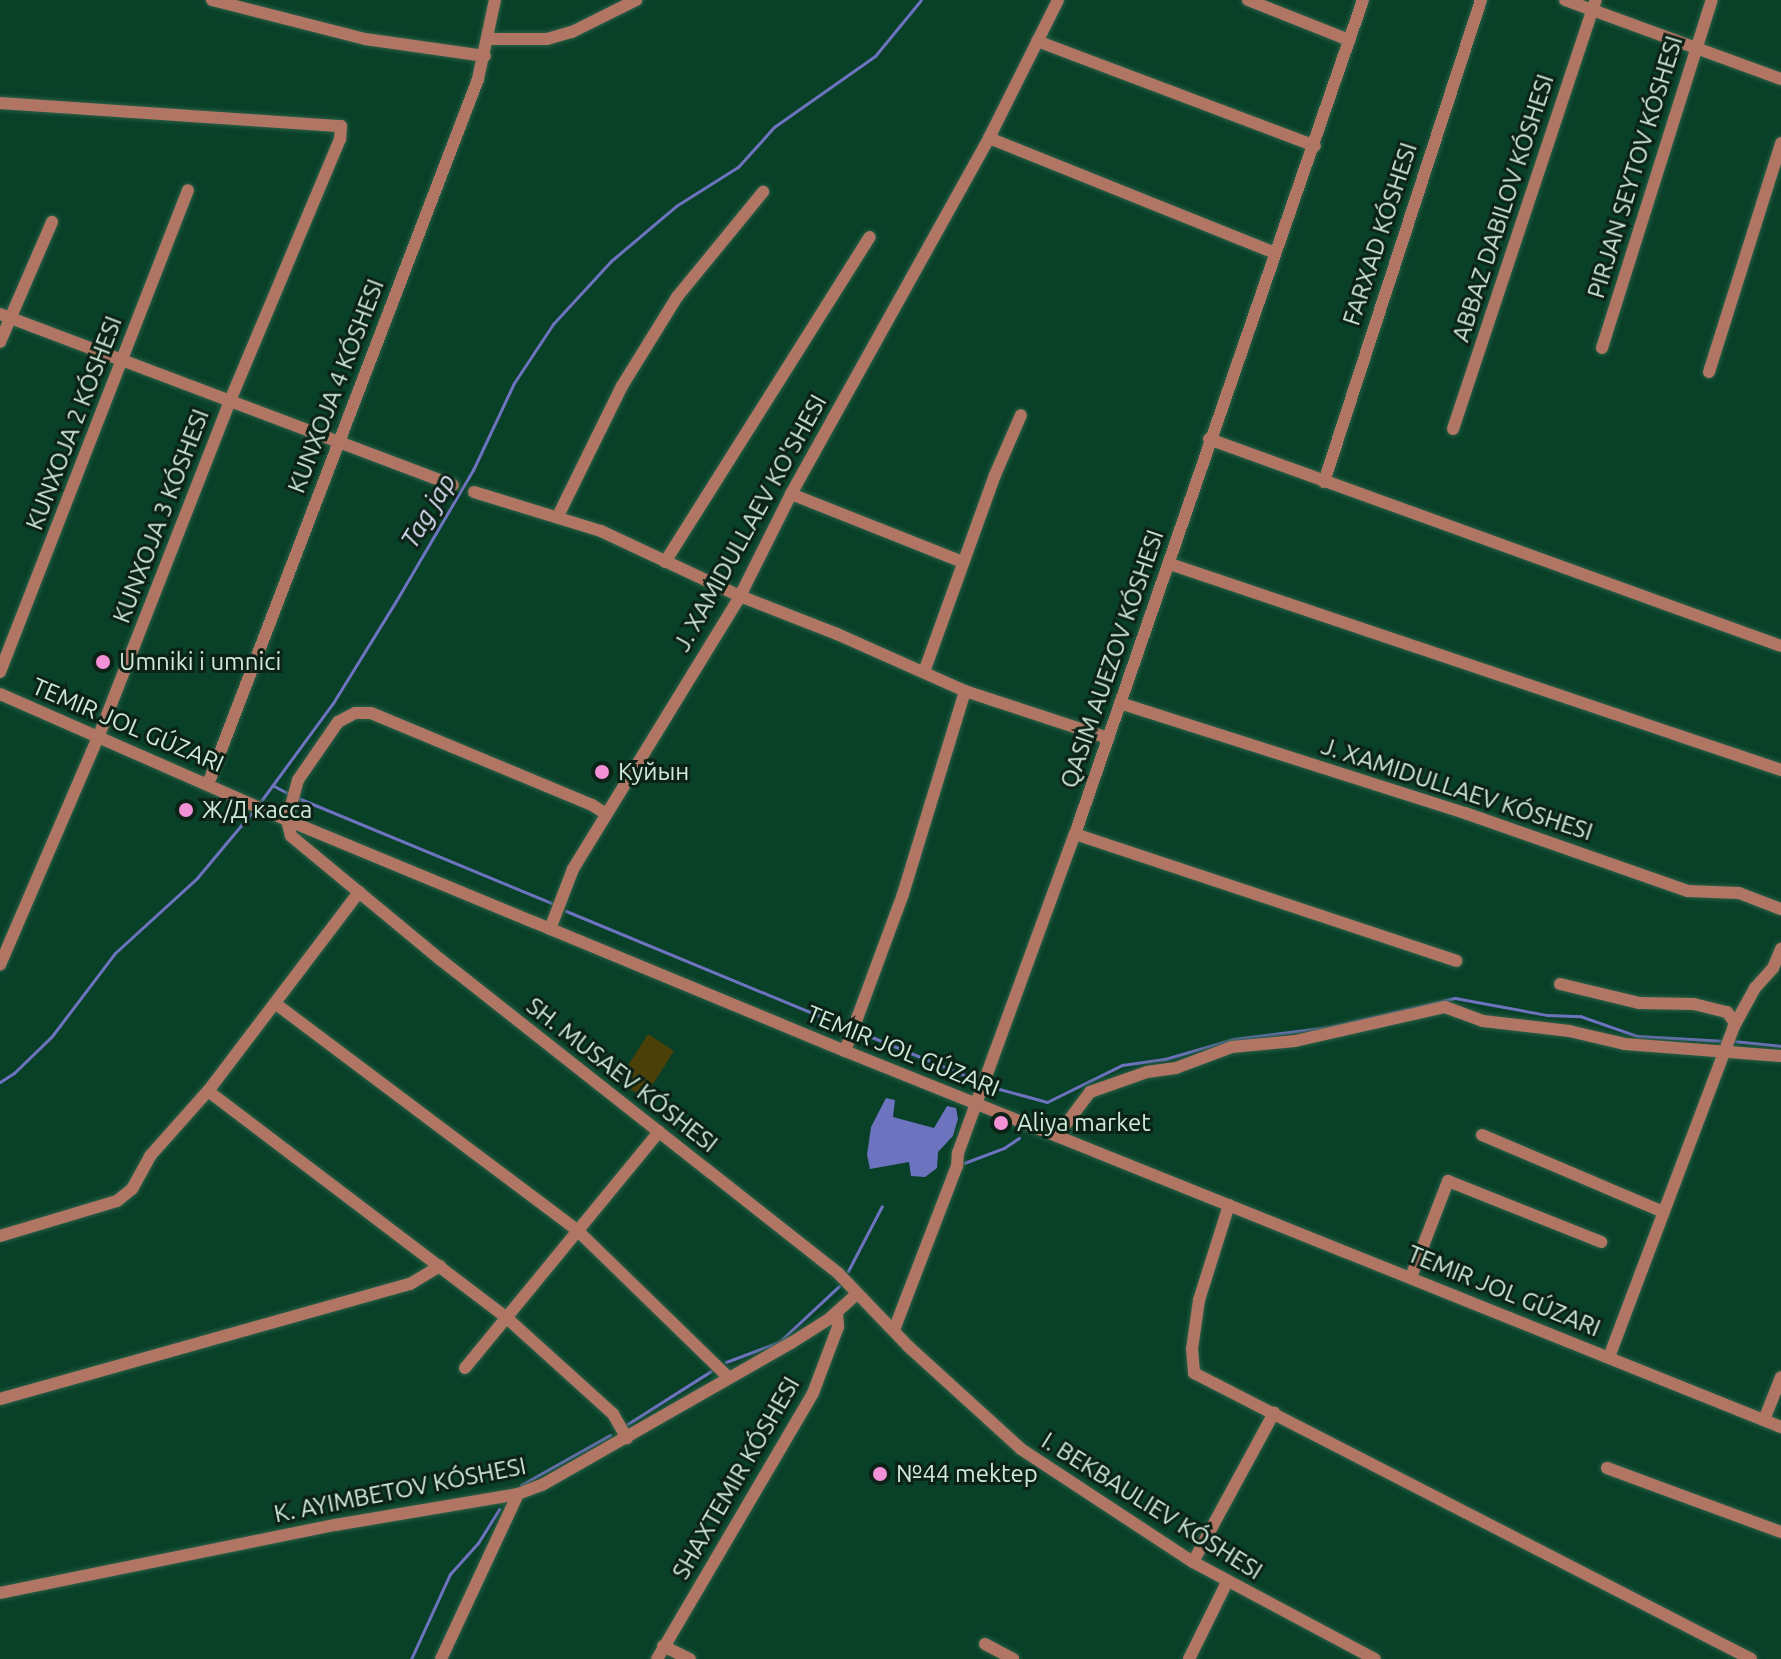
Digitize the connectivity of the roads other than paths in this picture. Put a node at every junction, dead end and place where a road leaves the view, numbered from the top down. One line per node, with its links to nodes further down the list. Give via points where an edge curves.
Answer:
1 (212, 0): 15 (street, via 365,39)
2 (495, 0): 11 (street, KUNXOJA 4 KÓSHESI)
3 (636, 0): 11 (street, via 547,39)
4 (1058, 0): 13 (street, J. XAMIDULLAEV KO'SHESI)
5 (1248, 0): 12 (street)
6 (1363, 0): 12 (street)
7 (1481, 0): 36 (street, FARXAD KÓSHESI)
8 (1565, 0): 10 (street)
9 (1712, 0): 14 (street)
10 (1594, 5): 14 (street); 33 (street)
11 (488, 39): 15 (street, KUNXOJA 4 KÓSHESI)
12 (1349, 40): 20 (street)
13 (1037, 41): 18 (street, J. XAMIDULLAEV KO'SHESI); 20 (street)
14 (1695, 49): 16 (street); 28 (street)
15 (485, 56): 35 (street, KUNXOJA 4 KÓSHESI)
16 (1781, 79)
17 (0, 103): 31 (street, KUNXOJA 3 KÓSHESI, via 341,126)
18 (989, 138): 25 (street); 39 (street, J. XAMIDULLAEV KO'SHESI)
19 (1781, 143): 30 (street)
20 (1315, 146): 25 (street)
21 (188, 190): 29 (street, KUNXOJA 2 KÓSHESI)
22 (763, 192): 40 (street, via 677,297 622,386)
23 (52, 222): 26 (street)
24 (870, 237): 41 (street, J. XAMIDULLAEV KO'SHESI)
25 (1275, 253): 34 (street)
26 (5, 316): 27 (street); 29 (street)
27 (0, 342)
28 (1602, 348)
29 (124, 361): 31 (street); 46 (street, KUNXOJA 2 KÓSHESI)
30 (1709, 372)
31 (230, 401): 35 (street); 51 (street, KUNXOJA 3 KÓSHESI)
32 (1021, 415): 42 (street)
33 (1453, 429)
34 (1209, 439): 36 (street); 43 (street)
35 (338, 442): 37 (street); 54 (street, KUNXOJA 4 KÓSHESI)
36 (1324, 482): 45 (street)
37 (453, 485)
38 (474, 492): 40 (street)
39 (791, 494): 42 (street); 44 (street, J. XAMIDULLAEV KO'SHESI)
40 (558, 516): 41 (street)
41 (665, 562): 44 (street)
42 (963, 562): 47 (street)
43 (1170, 564): 50 (street); 53 (street)
44 (740, 596): 47 (street); 55 (street, J. XAMIDULLAEV KO'SHESI)
45 (1781, 646)
46 (0, 672)
47 (924, 672): 48 (street)
48 (965, 691): 52 (street); 68 (street, via 903,894)
49 (0, 694): 51 (street)
50 (1120, 703): 52 (street); 59 (street, J. XAMIDULLAEV KÓSHESI, via 1688,891 1739,893)
51 (99, 735): 54 (street); 63 (street, KUNXOJA 3 KÓSHESI)
52 (1108, 738): 57 (street)
53 (1781, 770)
54 (208, 784): 56 (street)
55 (606, 814): 56 (street, via 371,713 355,713 338,722 298,780); 60 (street, J. XAMIDULLAEV KO'SHESI, via 573,869)
56 (282, 818): 58 (street, SH. MUSAEV KÓSHESI, via 291,836); 60 (street)
57 (1075, 834): 62 (street); 71 (street)
58 (359, 892): 65 (street); 72 (street, SH. MUSAEV KÓSHESI)
59 (1781, 909)
60 (550, 929): 68 (street)
61 (1781, 949): 66 (street)
62 (1456, 961)
63 (0, 965)
64 (1560, 984): 66 (street, via 1639,1003 1694,1004 1727,1012)
65 (276, 1004): 70 (street); 77 (street)
66 (1734, 1026): 67 (street)
67 (1725, 1049): 69 (street); 74 (street, via 1625,1044 1483,1021 1445,1007 1295,1041 1232,1047 1176,1068 1147,1072 1090,1092); 76 (street)
68 (845, 1051): 71 (street)
69 (1781, 1056)
70 (208, 1091): 78 (street, via 117,1201); 80 (street)
71 (977, 1105): 74 (street); 85 (street)
72 (659, 1132): 77 (street); 82 (street, SH. MUSAEV KÓSHESI, via 838,1273)
73 (1482, 1135): 76 (street)
74 (1057, 1136): 75 (street)
75 (1229, 1205): 81 (street); 91 (street, via 1199,1300 1194,1373)
76 (1663, 1212): 86 (street)
77 (578, 1231): 84 (street); 88 (street)
78 (0, 1236)
79 (1601, 1242): 81 (street, via 1448,1181)
80 (440, 1266): 84 (street); 90 (street, via 410,1284)
81 (1411, 1277): 86 (street)
82 (856, 1295): 83 (street); 85 (street, I. BEKBAULIEV KÓSHESI)
83 (837, 1312): 88 (street); 102 (street, SHAXTEMIR KÓSHESI, via 838,1327 813,1393)
84 (508, 1319): 87 (street); 94 (street, via 613,1414)
85 (894, 1330): 98 (street, I. BEKBAULIEV KÓSHESI, via 1021,1449)
86 (1609, 1357): 92 (street)
87 (465, 1368)
88 (728, 1377): 94 (street)
89 (1781, 1377): 92 (street)
90 (0, 1399)
91 (1274, 1413): 98 (street); 109 (street)
92 (1764, 1420): 93 (street)
93 (1781, 1427)
94 (627, 1438): 96 (street)
95 (1607, 1468): 97 (street)
96 (518, 1494): 100 (street); 103 (street)
97 (1781, 1532)
98 (1193, 1562): 99 (street, I. BEKBAULIEV KÓSHESI)
99 (1227, 1582): 107 (street); 108 (street, I. BEKBAULIEV KÓSHESI)
100 (0, 1593)
101 (985, 1644): 106 (street)
102 (663, 1646): 104 (street, SHAXTEMIR KÓSHESI); 105 (street)
103 (441, 1659)
104 (657, 1659)
105 (690, 1659)
106 (1013, 1659)
107 (1189, 1659)
108 (1375, 1659)
109 (1751, 1659)

